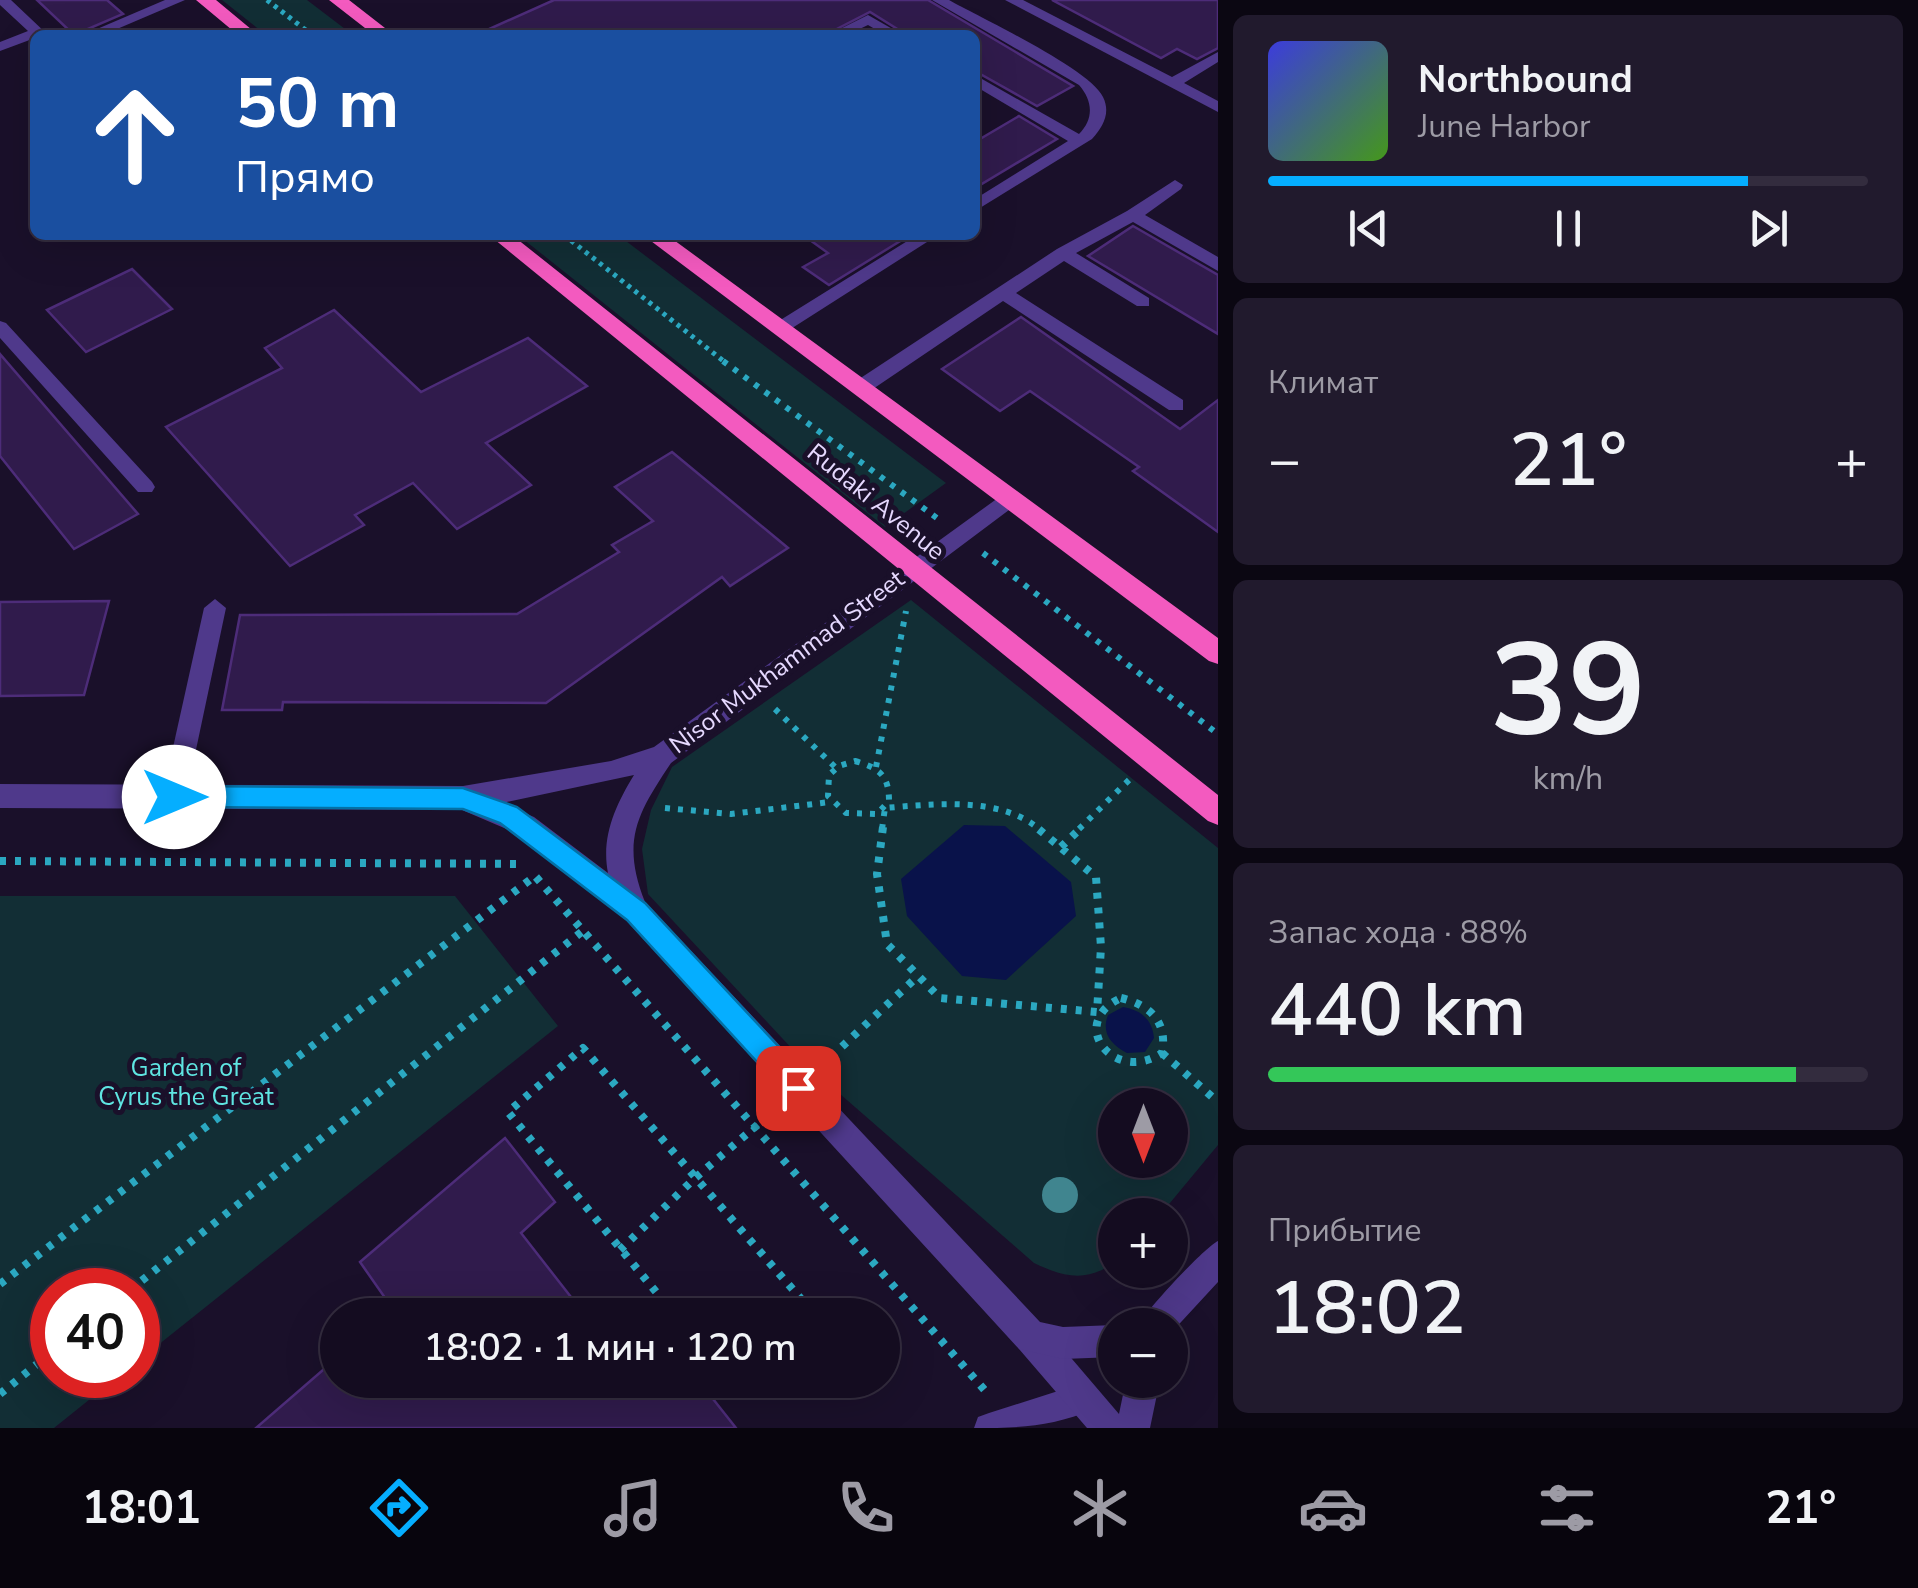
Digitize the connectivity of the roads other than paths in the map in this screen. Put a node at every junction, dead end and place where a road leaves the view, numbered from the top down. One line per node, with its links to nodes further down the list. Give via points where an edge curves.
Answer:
1 (3, 0): 9 (lane)
2 (178, 0): 10 (lane)
3 (205, 0): 11 (highway)
4 (338, 0): 12 (highway)
5 (938, 0): 21 (lane, via 1090,87 1099,116)
6 (872, 2): 8 (lane)
7 (1024, 2): 19 (lane)
8 (868, 19): 13 (lane); 14 (lane)
9 (36, 30)
10 (103, 30)
11 (243, 30)
12 (377, 30)
13 (845, 30)
14 (887, 30)
15 (30, 37): 16 (lane)
16 (0, 47)
17 (1218, 56): 19 (lane)
18 (980, 83): 21 (lane)
19 (1173, 84): 20 (lane)
20 (1218, 107)
21 (1080, 141): 23 (lane)
22 (1176, 185): 24 (lane)
23 (980, 203)
24 (1133, 214): 28 (lane); 29 (lane)
25 (504, 240): 38 (highway, Rudaki Avenue)
26 (661, 240): 33 (highway)
27 (921, 240): 33 (lane)
28 (1064, 253): 30 (lane); 31 (lane)
29 (1218, 265)
30 (1004, 293): 34 (lane); 35 (lane)
31 (1143, 302)
32 (0, 327): 36 (lane)
33 (780, 328): 34 (highway)
34 (860, 388): 37 (highway)
35 (1176, 406)
36 (144, 487)
37 (1009, 498): 38 (street, Nisor Mukhammad Street); 40 (highway)
38 (914, 568): 41 (street, Nisor Mukhammad Street); 45 (highway, Rudaki Avenue)
39 (214, 608): 43 (lane)
40 (1218, 653)
41 (662, 755): 44 (street, Nisor Mukhammad Street, via 612,772); 46 (street, Nisor Mukhammad Street, via 618,834 618,864)
42 (0, 796): 43 (street, Nisor Mukhammad Street)
43 (174, 797): 44 (street, Nisor Mukhammad Street)
44 (463, 798): 46 (street, via 525,825)
45 (1218, 812)
46 (636, 911): 49 (street)
47 (1218, 1256): 48 (street)
48 (1175, 1308)
49 (1031, 1337): 50 (street); 51 (street)
50 (1098, 1342)
51 (1083, 1398): 53 (lane); 54 (street)
52 (1139, 1398): 55 (street)
53 (1002, 1426)
54 (1108, 1428)
55 (1133, 1428)

